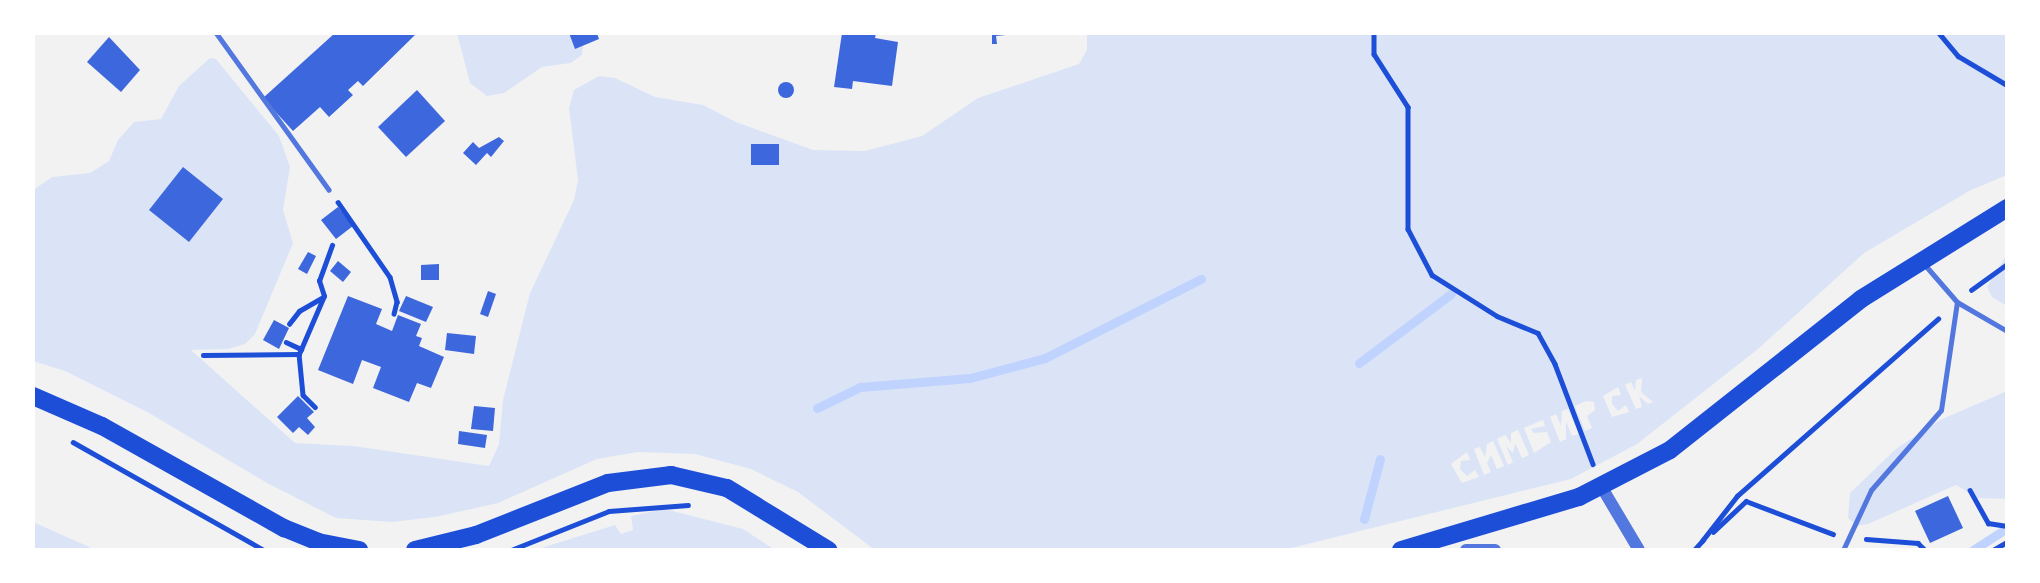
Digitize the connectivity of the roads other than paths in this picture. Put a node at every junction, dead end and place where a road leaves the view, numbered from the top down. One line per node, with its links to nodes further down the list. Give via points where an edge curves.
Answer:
1 (216, 33): 2 (lane)
2 (329, 190)
3 (2007, 208): 4 (main road)
4 (1920, 259): 5 (lane); 8 (main road, via 1861,299 1670,450)
5 (1957, 302): 6 (lane); 16 (lane, via 1941,410 1871,490)
6 (2007, 331)
7 (33, 396): 9 (main road, via 102,426 284,528 318,542)
8 (1601, 486): 12 (main road, via 1540,511); 15 (street)
9 (359, 550)
10 (415, 550): 11 (main road, via 476,535 608,484 671,475 727,488)
11 (828, 550)
12 (1401, 550)
13 (1466, 550): 14 (street)
14 (1495, 550)
15 (1639, 550)
16 (1843, 550)

